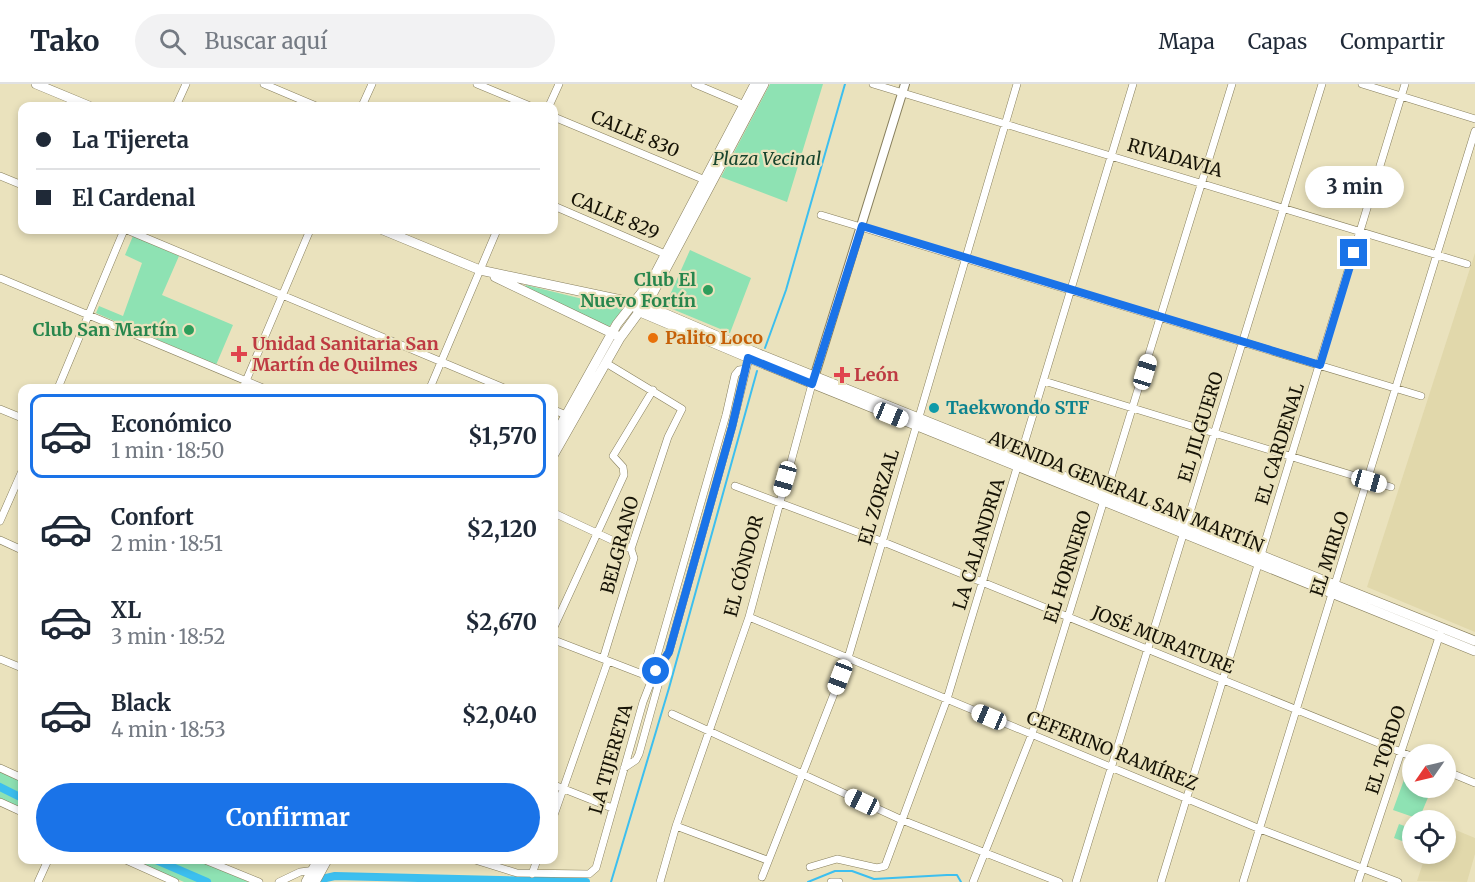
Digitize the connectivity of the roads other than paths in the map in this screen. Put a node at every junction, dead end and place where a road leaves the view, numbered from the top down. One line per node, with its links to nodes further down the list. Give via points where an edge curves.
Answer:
1 (36, 84): 19 (main road)
2 (186, 84): 20 (street)
3 (264, 84): 21 (street)
4 (372, 84): 22 (street)
5 (477, 84): 23 (street)
6 (559, 84): 24 (street)
7 (694, 84): 25 (street)
8 (755, 84): 25 (main road)
9 (764, 84): 25 (main road)
10 (873, 84): 17 (street, RIVADAVIA)
11 (1017, 84): 28 (street, EL ZORZAL)
12 (1133, 84): 30 (street, LA CALANDRIA)
13 (1232, 84): 33 (street, EL HORNERO)
14 (1322, 84): 35 (street, EL JILGUERO)
15 (1362, 84): 18 (street)
16 (1405, 84): 18 (street, EL CARDENAL)
17 (903, 88): 28 (street, RIVADAVIA); 38 (street, EL CÓNDOR)
18 (1402, 97): 27 (street); 39 (street, EL CARDENAL)
19 (79, 102)
20 (178, 102)
21 (307, 102)
22 (364, 102)
23 (520, 102)
24 (551, 102)
25 (748, 107): 32 (main road); 53 (main road)
26 (558, 119): 32 (street, CALLE 830)
27 (1475, 119)
28 (1005, 124): 30 (street, RIVADAVIA); 47 (street, EL ZORZAL)
29 (1475, 131): 46 (street, EL MIRLO)
30 (1112, 156): 33 (street, RIVADAVIA); 51 (street, LA CALANDRIA)
31 (0, 176): 34 (street)
32 (705, 180): 45 (main road)
33 (1203, 182): 35 (street, RIVADAVIA); 55 (street, EL HORNERO)
34 (18, 183)
35 (1284, 207): 39 (street, RIVADAVIA); 57 (street, EL JILGUERO)
36 (558, 208): 45 (street, CALLE 829)
37 (821, 215): 38 (street)
38 (862, 226): 47 (street); 63 (street, EL CÓNDOR)
39 (1361, 230): 46 (street, RIVADAVIA); 61 (street, EL CARDENAL)
40 (124, 234): 54 (street)
41 (136, 234): 52 (street)
42 (308, 234): 52 (street)
43 (393, 234): 49 (main road, AVENIDA GENERAL SAN MARTÍN)
44 (495, 234): 49 (street)
45 (665, 254): 53 (main road)
46 (1436, 254): 48 (street, RIVADAVIA); 70 (street, EL MIRLO)
47 (966, 258): 51 (street); 78 (street, EL ZORZAL)
48 (1467, 264)
49 (480, 270): 53 (main road, AVENIDA GENERAL SAN MARTÍN); 56 (main road); 59 (street)
50 (0, 278): 54 (street)
51 (1073, 290): 55 (street); 64 (street, LA CALANDRIA)
52 (284, 295): 59 (street); 67 (street)
53 (640, 307): 56 (main road); 58 (main road, AVENIDA GENERAL SAN MARTÍN)
54 (88, 315): 65 (street); 66 (street)
55 (1162, 316): 57 (street); 74 (street, EL HORNERO)
56 (616, 335): 60 (main road); 76 (main road)
57 (1243, 342): 61 (street); 82 (street, EL JILGUERO)
58 (750, 354): 62 (street); 63 (main road, AVENIDA GENERAL SAN MARTÍN)
59 (441, 361): 68 (street); 69 (street)
60 (606, 363): 71 (street); 83 (main road)
61 (1320, 365): 70 (street); 84 (street, EL CARDENAL)
62 (746, 369): 79 (street); 80 (street, via 735,375)
63 (814, 380): 78 (main road, AVENIDA GENERAL SAN MARTÍN); 93 (street, EL CÓNDOR)
64 (1044, 381): 74 (street); 85 (street, LA CALANDRIA)
65 (60, 384)
66 (243, 384)
67 (245, 384)
68 (432, 384)
69 (495, 384)
70 (1396, 389): 72 (street); 87 (street, EL MIRLO)
71 (653, 390): 97 (street, via 613,456 623,467 624,475); 101 (street, BELGRANO, via 680,406 681,412 668,437)
72 (1422, 396)
73 (0, 409): 77 (street)
74 (1133, 409): 82 (street); 91 (street, EL HORNERO)
75 (558, 412): 76 (street)
76 (566, 415): 81 (main road)
77 (18, 416)
78 (917, 421): 85 (main road, AVENIDA GENERAL SAN MARTÍN); 99 (street, EL ZORZAL)
79 (733, 423): 80 (street); 92 (street)
80 (723, 425): 90 (street)
81 (558, 430)
82 (1215, 434): 84 (street); 96 (street, EL JILGUERO)
83 (558, 447)
84 (1292, 457): 87 (street); 102 (street, EL CARDENAL)
85 (1020, 462): 91 (main road, AVENIDA GENERAL SAN MARTÍN); 103 (street, LA CALANDRIA)
86 (18, 480): 95 (street)
87 (1369, 481): 89 (street); 104 (street, EL MIRLO)
88 (735, 486): 93 (street, JOSÉ MURATURE)
89 (1391, 488)
90 (703, 496): 92 (street); 117 (street, via 657,656)
91 (1106, 497): 96 (main road, AVENIDA GENERAL SAN MARTÍN); 107 (street, EL HORNERO)
92 (712, 500): 117 (street)
93 (778, 502): 99 (street, JOSÉ MURATURE); 105 (street, EL CÓNDOR)
94 (558, 515): 97 (street)
95 (0, 521)
96 (1185, 530): 102 (main road, AVENIDA GENERAL SAN MARTÍN); 112 (street, EL JILGUERO)
97 (597, 532): 101 (street); 106 (street)
98 (0, 540): 100 (street)
99 (881, 541): 103 (street, JOSÉ MURATURE); 113 (street, EL ZORZAL)
100 (18, 547)
101 (631, 549): 115 (street, BELGRANO, via 634,558)
102 (1260, 559): 104 (main road, AVENIDA GENERAL SAN MARTÍN); 118 (street, EL CARDENAL)
103 (983, 582): 107 (street, JOSÉ MURATURE); 119 (street, LA CALANDRIA)
104 (1335, 589): 108 (main road, AVENIDA GENERAL SAN MARTÍN); 120 (street, EL MIRLO)
105 (749, 617): 113 (street, CEFERINO RAMÍREZ); 122 (street, EL CÓNDOR)
106 (558, 618)
107 (1068, 618): 112 (street, JOSÉ MURATURE); 123 (street, EL HORNERO)
108 (1441, 632): 109 (main road, AVENIDA GENERAL SAN MARTÍN); 111 (main road, AVENIDA GENERAL SAN MARTÍN); 124 (street, EL TORDO)
109 (1475, 641)
110 (558, 642): 115 (street)
111 (1475, 651)
112 (1148, 652): 118 (street, JOSÉ MURATURE); 126 (street, EL JILGUERO)
113 (848, 658): 119 (street, CEFERINO RAMÍREZ); 127 (street, EL ZORZAL)
114 (0, 659): 116 (street)
115 (605, 660): 117 (street); 132 (street, BELGRANO)
116 (18, 666)
117 (656, 677): 136 (street, LA TIJERETA, via 639,754 624,768)
118 (1222, 680): 120 (street, JOSÉ MURATURE); 133 (street, EL CARDENAL)
119 (947, 699): 123 (street, CEFERINO RAMÍREZ); 138 (street, LA CALANDRIA)
120 (1297, 711): 124 (street, JOSÉ MURATURE); 140 (street, EL MIRLO)
121 (672, 714): 122 (street)
122 (709, 731): 127 (street); 139 (street, EL CÓNDOR)
123 (1032, 734): 126 (street, CEFERINO RAMÍREZ); 141 (street, EL HORNERO)
124 (1401, 752): 151 (street, EL TORDO)
125 (0, 768): 129 (street)
126 (1113, 768): 133 (street, CEFERINO RAMÍREZ); 166 (street, EL JILGUERO)
127 (802, 775): 138 (street); 142 (street, EL ZORZAL)
128 (1456, 775): 130 (street)
129 (18, 776)
130 (1475, 783)
131 (558, 787): 132 (street)
132 (562, 789): 135 (street, BELGRANO); 136 (street)
133 (1188, 798): 140 (street, CEFERINO RAMÍREZ); 167 (street, EL CARDENAL)
134 (0, 802): 137 (street)
135 (558, 802)
136 (612, 808): 153 (street, LA TIJERETA, via 596,868 589,874)
137 (18, 810)
138 (902, 820): 141 (street); 150 (street, LA CALANDRIA, via 882,868 837,859)
139 (676, 826): 142 (street); 155 (street, EL CÓNDOR)
140 (1260, 829): 151 (street, CEFERINO RAMÍREZ); 168 (street, EL MIRLO)
141 (984, 850): 164 (street, EL HORNERO); 165 (street)
142 (767, 860): 154 (street, EL ZORZAL)
143 (46, 864): 156 (street)
144 (135, 864): 157 (street)
145 (215, 864): 158 (street)
146 (318, 864): 152 (main road)
147 (323, 864): 152 (main road)
148 (489, 864): 153 (street)
149 (536, 864): 153 (street)
150 (810, 867)
151 (1363, 868): 169 (street, EL TORDO); 170 (street, CEFERINO RAMÍREZ)
152 (317, 870): 159 (street); 160 (main road); 161 (main road)
153 (532, 874)
154 (762, 877)
155 (661, 880)
156 (38, 882)
157 (175, 882)
158 (259, 882)
159 (279, 882)
160 (306, 882)
161 (315, 882)
162 (831, 882): 163 (street)
163 (839, 882)
164 (973, 882)
165 (1059, 882)
166 (1077, 882)
167 (1161, 882)
168 (1243, 882)
169 (1358, 882)
170 (1398, 882)

